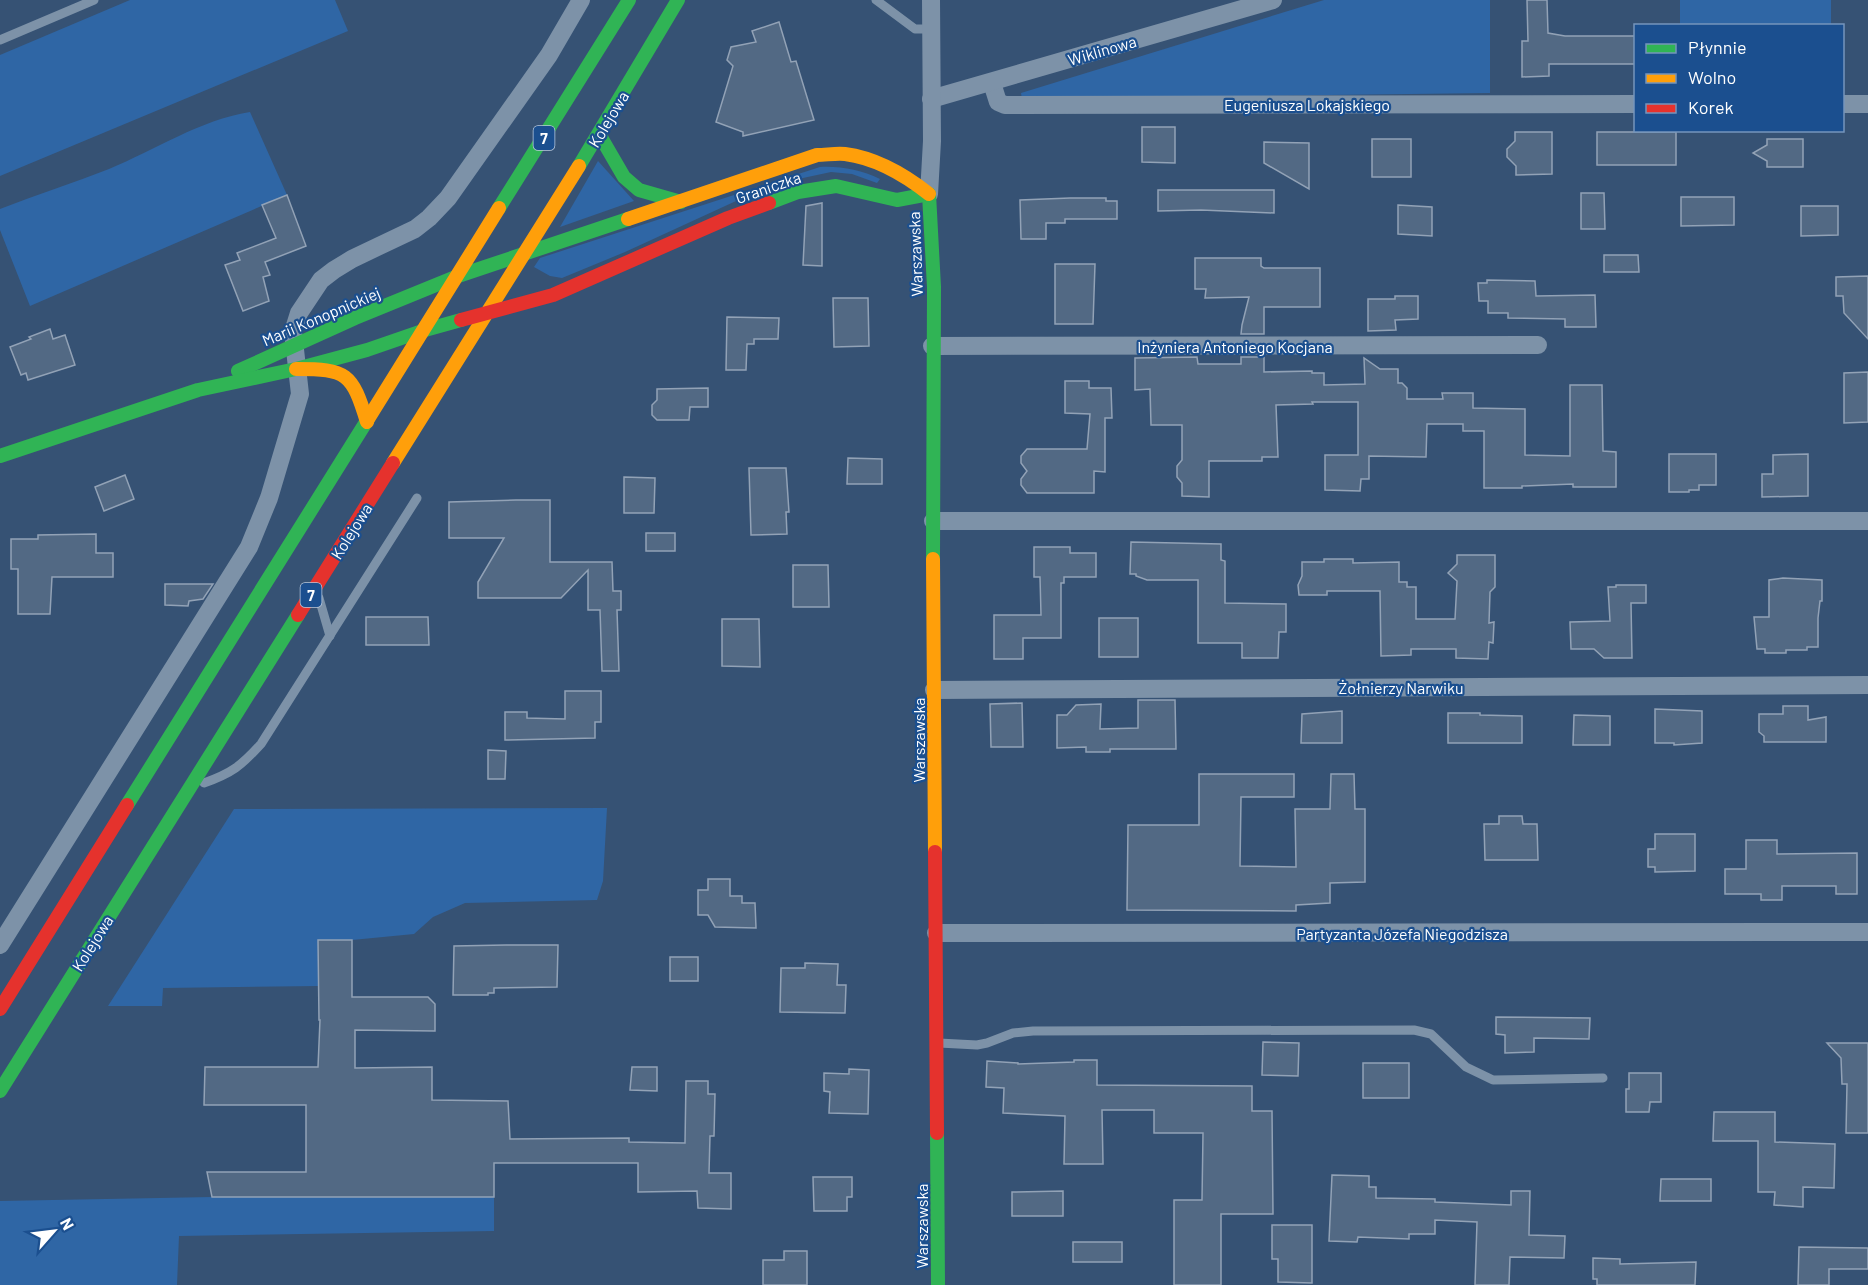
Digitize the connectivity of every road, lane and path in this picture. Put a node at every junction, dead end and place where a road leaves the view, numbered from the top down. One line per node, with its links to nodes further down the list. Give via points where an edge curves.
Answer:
1 (94, 0): 9 (lane)
2 (581, 0): 22 (street, via 549,55 448,198 415,229 351,259 321,280 299,313)
3 (629, 0): 19 (main road, 7)
4 (678, 0): 15 (main road, Kolejowa / 7)
5 (876, 0): 8 (lane, via 915,29)
6 (931, 0): 8 (street)
7 (1274, 0): 10 (street, Wiklinowa)
8 (931, 29): 11 (street)
9 (0, 40)
10 (992, 83): 11 (street, Wiklinowa); 12 (street, Eugeniusza Lokajskiego, via 998,102 1005,105)
11 (931, 99): 16 (street)
12 (1634, 104)
13 (1844, 104): 14 (street)
14 (1868, 104)
15 (599, 134): 17 (main road, via 624,177 639,190); 18 (main road, Kolejowa / 7)
16 (929, 194): 17 (main road, Graniczka, via 872,160 844,154 817,155); 20 (main road, Graniczka, via 897,200 836,186 798,192 728,218 569,289); 24 (main road, Warszawska, via 934,287)
17 (681, 202): 18 (main road, Graniczka)
18 (525, 253): 19 (main road, Graniczka); 20 (main road, Kolejowa / 7)
19 (458, 276): 21 (main road, 7); 22 (main road, Marii Konopnickiej)
20 (488, 312): 21 (main road, Graniczka); 32 (main road, Kolejowa / 7)
21 (425, 330): 25 (main road, Marii Konopnickiej); 27 (main road, 7)
22 (293, 345): 25 (street); 26 (main road, Marii Konopnickiej)
23 (1538, 345): 24 (street, Inżyniera Antoniego Kocjana)
24 (932, 346): 30 (main road, Warszawska)
25 (296, 369): 26 (main road, Marii Konopnickiej); 27 (main road, via 336,369 344,374 357,390); 39 (street, via 300,394 249,547)
26 (198, 390): 28 (main road, Marii Konopnickiej)
27 (367, 422): 40 (main road, 7)
28 (0, 456)
29 (417, 498): 33 (lane)
30 (933, 521): 31 (street); 35 (main road, Warszawska)
31 (1868, 521)
32 (316, 587): 33 (lane); 36 (main road, Kolejowa / 7)
33 (330, 636): 36 (lane, via 261,744 242,765)
34 (1868, 685): 35 (street, Żołnierzy Narwiku)
35 (934, 690): 38 (main road, Warszawska)
36 (190, 788): 43 (main road, Kolejowa / 7)
37 (1868, 932): 38 (street, Partyzanta Józefa Niegodzisza)
38 (936, 933): 41 (main road, Warszawska)
39 (0, 945)
40 (0, 1009)
41 (937, 1043): 42 (lane, via 976,1045 1033,1031 1414,1029 1431,1034 1466,1067 1493,1080); 44 (main road, Warszawska)
42 (1603, 1078)
43 (0, 1091)
44 (938, 1285)

